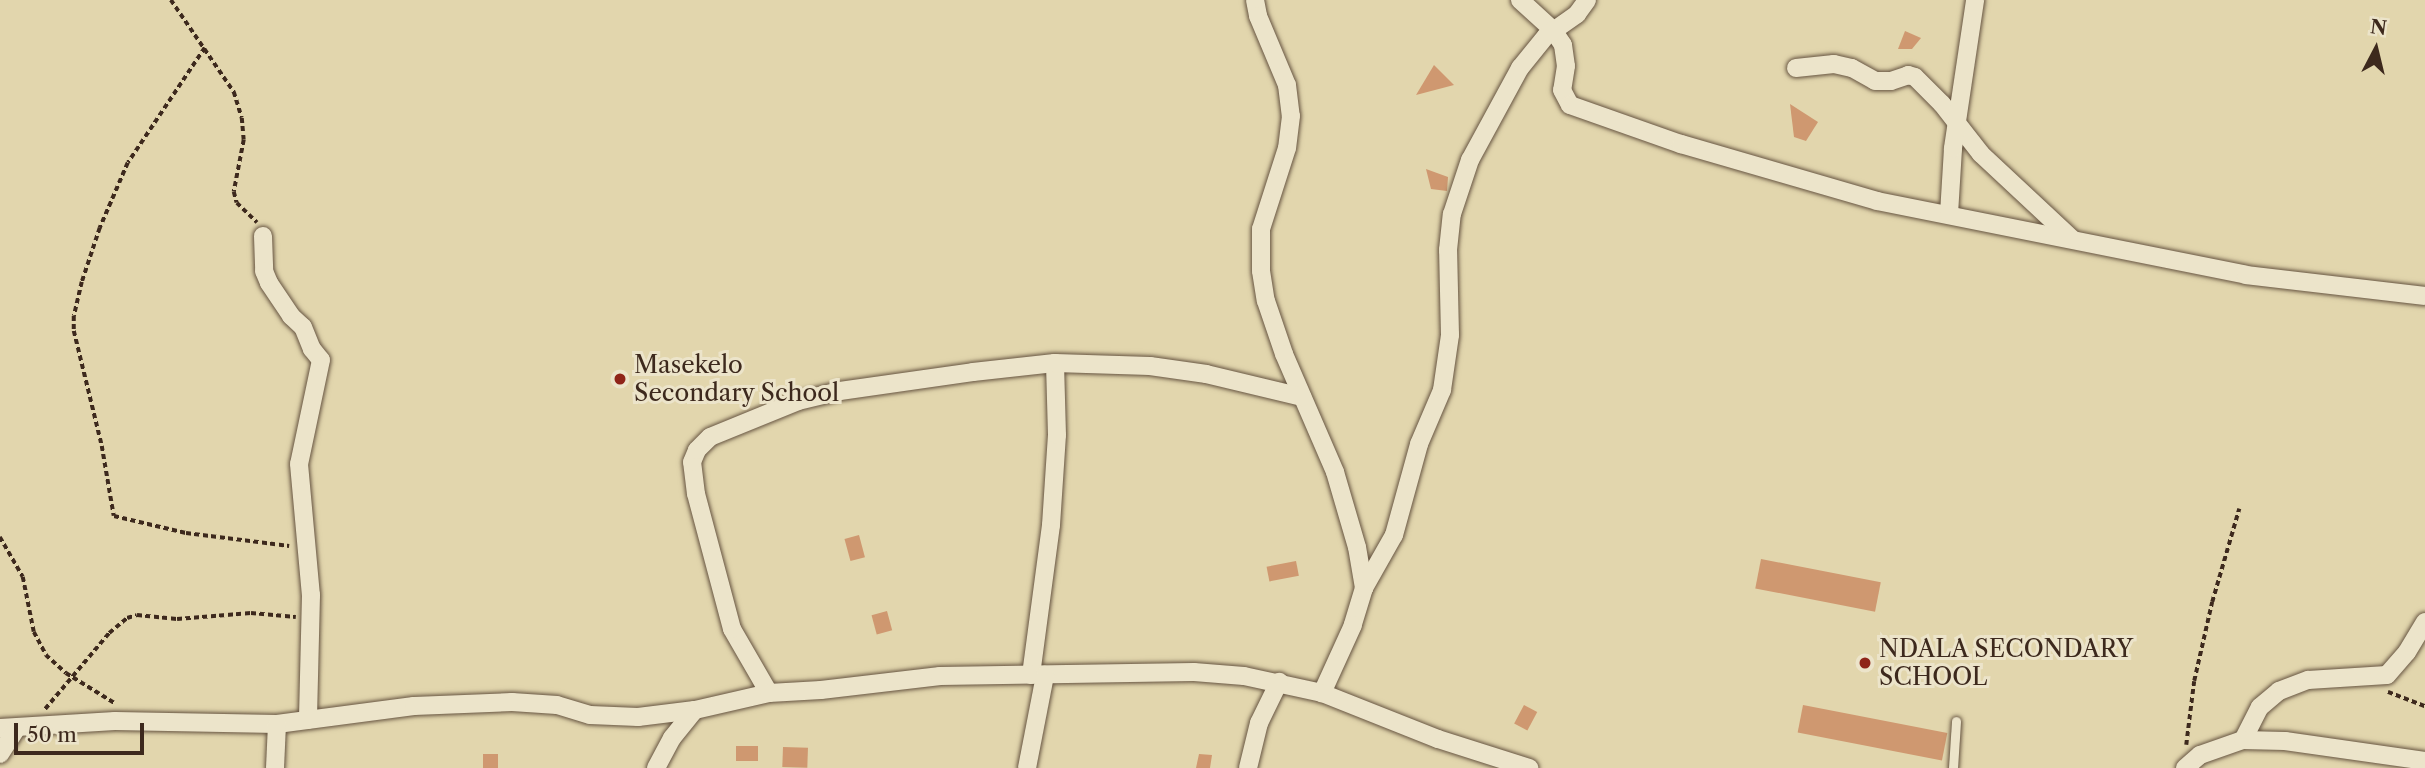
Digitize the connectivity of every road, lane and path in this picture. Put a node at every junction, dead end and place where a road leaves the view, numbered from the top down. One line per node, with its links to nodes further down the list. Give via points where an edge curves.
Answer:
1 (171, 0): 7 (path)
2 (1255, 0): 15 (street, via 1287,85 1291,116 1287,148 1261,229 1261,271 1266,301)
3 (1520, 0): 6 (street)
4 (1975, 0): 9 (street)
5 (1591, 2): 6 (street)
6 (1553, 30): 10 (street, via 1566,53 1562,90 1575,109 1764,170 1877,201); 19 (street, via 1520,68 1479,142 1458,192 1449,239 1450,335 1441,390 1419,444 1394,535)
7 (205, 48): 11 (path, via 234,92 242,118 244,140 234,192 237,203); 18 (path, via 128,163 82,282 74,331 114,516 186,533)
8 (1796, 68): 9 (street, via 1843,65 1881,82 1912,76)
9 (1957, 122): 10 (street); 12 (street, via 1981,154)
10 (1949, 214): 12 (street)
11 (263, 236): 18 (street, via 264,271 321,360 299,464)
12 (2072, 239): 13 (street, via 2246,275)
13 (2425, 296)
14 (1055, 363): 15 (street, via 1150,366); 22 (street, via 1057,435); 25 (street, via 840,391 798,401 710,437 700,446 692,462 693,477 721,596 732,629)
15 (1302, 397): 19 (street, via 1347,507)
16 (2239, 509): 36 (path, via 2194,681)
17 (0, 537): 23 (path, via 23,577 40,647)
18 (308, 548): 20 (street)
19 (1364, 588): 26 (street, via 1353,625)
20 (310, 619): 23 (path, via 251,613 177,619 137,615 118,623); 29 (street)
21 (2425, 622): 33 (street, via 2387,675 2308,680 2279,691 2260,708)
22 (1038, 675): 24 (street, via 1194,672); 25 (street, via 940,676); 39 (street)
23 (71, 676): 27 (path); 32 (path)
24 (1279, 682): 26 (street); 40 (street, via 1259,723)
25 (769, 693): 28 (street)
26 (1322, 693): 41 (street, via 1438,739)
27 (119, 706)
28 (695, 710): 29 (street, via 614,718 558,705 512,702 414,706); 38 (street)
29 (308, 720): 31 (street)
30 (1956, 721): 42 (lane)
31 (277, 724): 32 (street, via 115,721); 37 (street)
32 (16, 728): 34 (street)
33 (2243, 740): 35 (street); 36 (street)
34 (0, 754)
35 (2425, 761)
36 (2185, 762)
37 (275, 768)
38 (656, 768)
39 (1027, 768)
40 (1248, 768)
41 (1529, 768)
42 (1953, 768)

